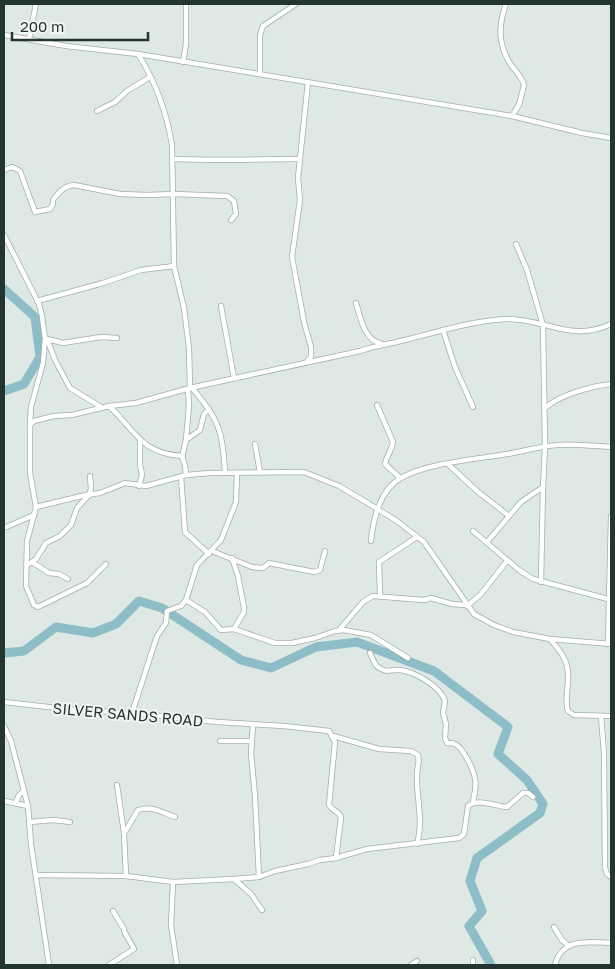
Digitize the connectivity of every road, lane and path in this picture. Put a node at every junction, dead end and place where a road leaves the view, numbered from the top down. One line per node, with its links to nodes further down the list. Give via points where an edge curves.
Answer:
1 (36, 4): 6 (street)
2 (186, 4): 8 (street)
3 (506, 4): 13 (street, via 500,21 501,44 524,85 519,105)
4 (293, 5): 9 (street, via 261,30)
5 (4, 34): 6 (street)
6 (29, 39): 7 (street)
7 (138, 54): 8 (street); 10 (street)
8 (184, 62): 9 (street)
9 (260, 74): 11 (street)
10 (150, 77): 12 (street); 15 (street, via 170,128)
11 (308, 82): 13 (street); 16 (street)
12 (97, 111)
13 (512, 116): 14 (street)
14 (611, 138)
15 (174, 159): 16 (street); 18 (street)
16 (300, 159): 32 (street, via 300,200 292,257 312,355)
17 (4, 170): 18 (street, via 12,167 20,171 35,212 50,209 59,192 74,185 120,194)
18 (174, 194): 19 (street, via 230,197 236,214); 22 (street)
19 (230, 220)
20 (4, 235): 23 (street)
21 (516, 244): 27 (street, via 527,270)
22 (174, 266): 23 (street, via 141,270); 35 (street, via 184,308)
23 (37, 301): 30 (street)
24 (356, 303): 31 (street, via 371,340)
25 (221, 306): 33 (street)
26 (611, 324): 27 (street, via 584,332)
27 (542, 325): 28 (street, via 528,320 506,320); 40 (street)
28 (443, 330): 31 (street); 38 (street)
29 (117, 338): 30 (street, via 63,343)
30 (46, 339): 39 (street, via 70,388); 42 (street)
31 (382, 344): 32 (street)
32 (306, 362): 33 (street)
33 (234, 378): 35 (street)
34 (611, 384): 40 (street, via 575,393)
35 (190, 388): 36 (street, via 136,403); 41 (street); 43 (street)
36 (109, 406): 39 (street); 44 (street)
37 (377, 406): 55 (street, via 393,442 385,464)
38 (473, 407)
39 (102, 408): 42 (street, via 54,416 34,421)
40 (545, 408): 46 (street)
41 (210, 409): 43 (street, via 204,414 200,430); 52 (street, via 220,428)
42 (30, 426): 59 (street, via 30,473)
43 (186, 440): 48 (street)
44 (140, 441): 48 (street, via 158,452); 56 (street, via 142,475)
45 (255, 444): 50 (street)
46 (545, 446): 47 (street); 49 (street); 57 (street)
47 (611, 447)
48 (182, 456): 54 (street, via 185,465)
49 (448, 464): 55 (street); 62 (street)
50 (260, 472): 51 (street); 60 (street, via 310,474 339,486)
51 (237, 473): 52 (street); 70 (street, via 232,516 221,540)
52 (225, 474): 54 (street)
53 (90, 476): 58 (street)
54 (183, 476): 56 (street); 70 (street, via 186,532)
55 (400, 478): 60 (street)
56 (139, 486): 58 (street, via 120,484)
57 (543, 487): 62 (street, via 526,498); 77 (street)
58 (89, 495): 59 (street); 73 (street, via 77,508 71,526 44,545)
59 (36, 507): 61 (street)
60 (376, 508): 66 (street); 67 (street)
61 (34, 515): 64 (street); 75 (street, via 27,541)
62 (509, 516): 68 (street)
63 (611, 516): 80 (street)
64 (4, 528)
65 (473, 531): 68 (street)
66 (417, 537): 78 (street, via 379,562); 81 (street, via 428,546)
67 (371, 541)
68 (487, 542): 72 (street)
69 (325, 550): 71 (street, via 322,566 316,572 269,563 259,569)
70 (211, 552): 71 (street); 79 (street, via 197,565)
71 (232, 558): 82 (street, via 244,608)
72 (507, 561): 77 (street); 81 (street)
73 (32, 562): 75 (street); 76 (street, via 49,573)
74 (106, 564): 75 (street, via 86,583 38,608 26,586)
75 (27, 565)
76 (68, 579)
77 (541, 582): 80 (street)
78 (380, 596): 81 (street, via 431,598); 83 (street, via 367,599)
79 (186, 600): 82 (street, via 206,612 221,630); 89 (street, via 181,606 167,611 166,623 157,636)
80 (608, 600): 85 (street)
81 (467, 606): 84 (street, via 474,614 494,625)
82 (234, 629): 83 (street, via 275,643 292,643)
83 (339, 630): 87 (street, via 370,635)
84 (550, 639): 85 (street); 90 (street, via 563,653 567,667 568,712)
85 (609, 644)
86 (370, 653): 104 (street, via 375,663 385,671 401,670 440,690 444,701 445,738 459,748 475,776)
87 (408, 658)
88 (4, 702): 89 (street, SILVER SANDS ROAD)
89 (132, 713): 92 (street, SILVER SANDS ROAD)
90 (601, 716): 91 (street); 97 (street)
91 (611, 716)
92 (253, 725): 94 (street, SILVER SANDS ROAD, via 326,730); 96 (street)
93 (4, 726): 100 (street)
94 (332, 734): 112 (street, SILVER SANDS ROAD, via 418,755 421,824); 113 (street, via 335,742 329,804 340,817)
95 (220, 741): 96 (street)
96 (251, 741): 116 (street)
97 (604, 753): 98 (street); 106 (street)
98 (611, 753)
99 (117, 785): 111 (street)
100 (24, 791): 103 (street); 105 (street)
101 (533, 797): 104 (street, via 523,793 507,807)
102 (4, 801): 103 (street)
103 (16, 802): 105 (street)
104 (472, 802): 112 (street, via 468,806 462,836)
105 (28, 806): 109 (street)
106 (605, 813): 107 (street); 117 (street, via 605,868)
107 (611, 813)
108 (175, 817): 111 (street, via 152,808 141,809)
109 (29, 822): 110 (street); 114 (street)
110 (70, 822)
111 (124, 833): 115 (street)
112 (417, 844): 113 (street, via 367,849)
113 (336, 858): 116 (street)
114 (36, 875): 115 (street); 126 (street)
115 (126, 876): 119 (street)
116 (259, 877): 118 (street)
117 (611, 877)
118 (234, 879): 119 (street); 120 (street, via 251,894)
119 (173, 882): 128 (street, via 171,925)
120 (262, 910)
121 (113, 911): 127 (street, via 134,949)
122 (554, 927): 124 (street)
123 (611, 943): 124 (street, via 580,942)
124 (569, 946): 130 (street)
125 (417, 961): 129 (street)
126 (49, 965)
127 (109, 965)
128 (177, 965)
129 (411, 965)
130 (555, 965)

